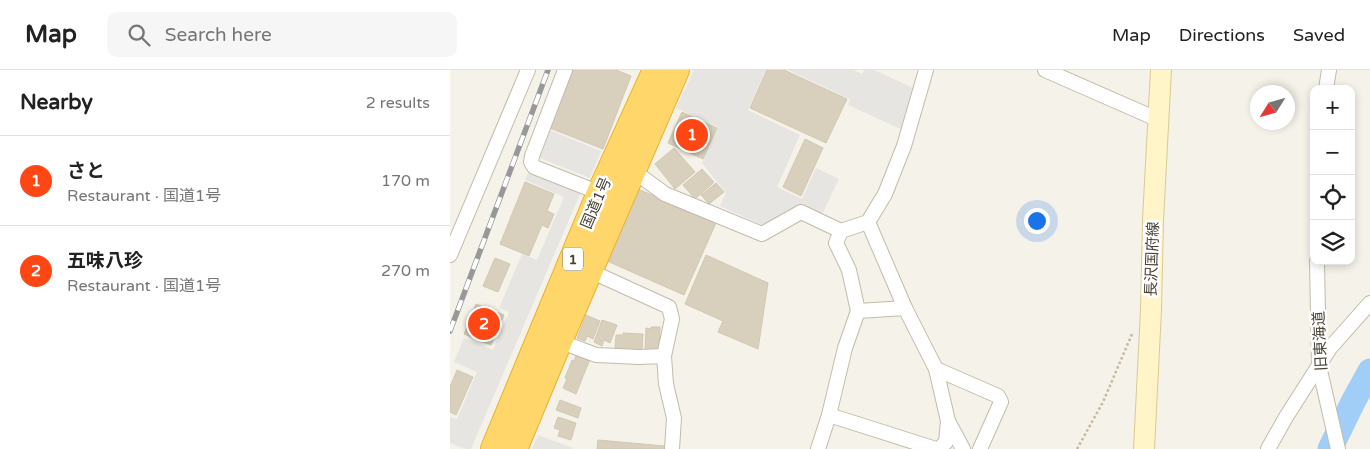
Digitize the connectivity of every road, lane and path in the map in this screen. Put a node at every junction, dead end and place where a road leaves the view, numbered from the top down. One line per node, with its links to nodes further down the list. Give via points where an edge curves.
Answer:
1 (528, 70): 15 (street)
2 (565, 70): 12 (street, via 531,162 534,167)
3 (656, 70): 12 (highway, 国道1号 / 1)
4 (676, 70): 11 (highway, 国道1号 / 1)
5 (926, 70): 13 (street, via 904,146 885,194)
6 (1045, 70): 10 (street)
7 (1161, 70): 10 (main road, 長沢国府線)
8 (1329, 70): 9 (street)
9 (1327, 85)
10 (1159, 120): 20 (main road, 長沢国府線)
11 (631, 172): 14 (street, via 665,194 762,234 801,212); 22 (highway, 国道1号 / 1)
12 (600, 194): 28 (highway, 国道1号 / 1)
13 (868, 222): 14 (street); 19 (street)
14 (841, 231): 21 (street, via 836,243 850,270)
15 (450, 255)
16 (1317, 265): 25 (street, 旧東海道)
17 (602, 276): 23 (street, via 669,308 672,319)
18 (1370, 303): 25 (street, via 1330,348)
19 (905, 308): 21 (street); 24 (street)
20 (1151, 310): 36 (path, via 1135,328 1103,402); 37 (main road, 長沢国府線)
21 (858, 311): 26 (street)
22 (559, 341): 23 (street, via 596,355); 29 (highway, 国道1号 / 1)
23 (664, 356): 30 (street, via 674,418)
24 (936, 369): 27 (street); 35 (street, via 998,396 1000,402)
25 (1320, 372): 38 (street, via 1286,417); 39 (street, 旧東海道)
26 (829, 414): 31 (street); 32 (street)
27 (948, 421): 33 (street, via 946,442); 34 (street)
28 (494, 449)
29 (514, 449)
30 (672, 449)
31 (818, 449)
32 (936, 449)
33 (939, 449)
34 (963, 449)
35 (980, 449)
36 (1077, 449)
37 (1144, 449)
38 (1268, 449)
39 (1338, 449)

